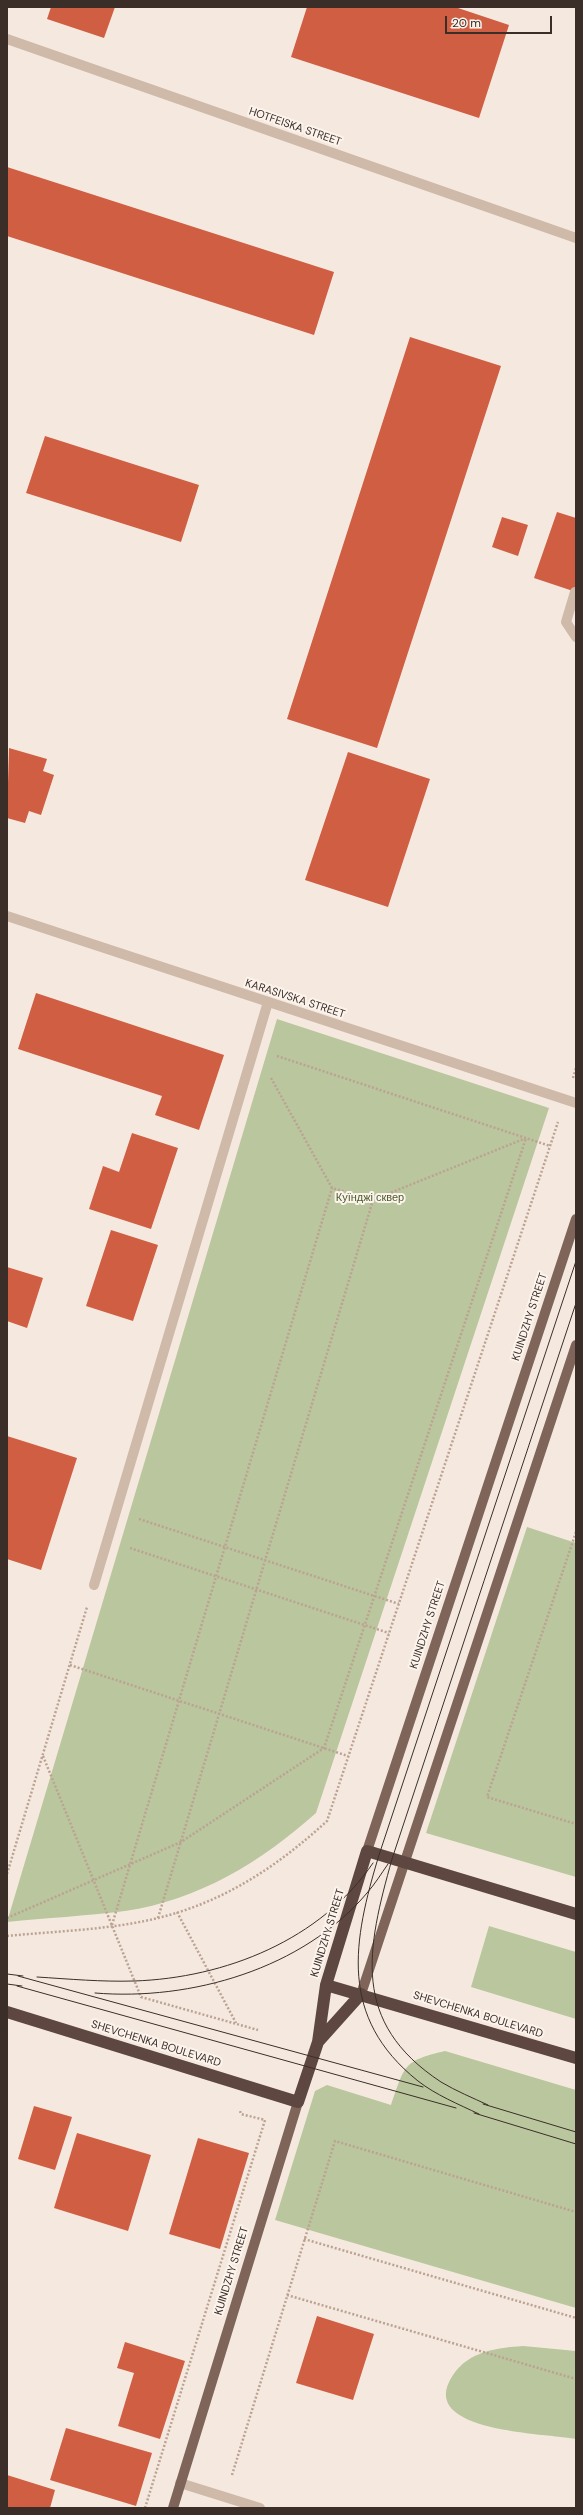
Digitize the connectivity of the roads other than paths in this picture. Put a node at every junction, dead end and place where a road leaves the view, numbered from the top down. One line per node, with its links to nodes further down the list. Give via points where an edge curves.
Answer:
1 (7, 39): 2 (street, HOTFEISKA STREET)
2 (576, 238)
3 (575, 592): 4 (street, via 566,622)
4 (576, 637)
5 (7, 916): 6 (street, KARASIVSKA STREET)
6 (268, 1002): 7 (street, KARASIVSKA STREET); 10 (street)
7 (576, 1103)
8 (576, 1219): 11 (main road, KUINDZHY STREET)
9 (576, 1345): 12 (main road, KUINDZHY STREET)
10 (94, 1585)
11 (367, 1851): 12 (highway); 14 (highway, KUINDZHY STREET)
12 (404, 1862): 13 (highway); 15 (main road, KUINDZHY STREET)
13 (576, 1914)
14 (326, 1985): 15 (highway, SHEVCHENKA BOULEVARD); 17 (highway, KUINDZHY STREET)
15 (360, 1994): 17 (highway, KUINDZHY STREET); 18 (highway, SHEVCHENKA BOULEVARD)
16 (7, 2012): 19 (highway, SHEVCHENKA BOULEVARD)
17 (318, 2042): 19 (highway, KUINDZHY STREET)
18 (576, 2058)
19 (298, 2102): 20 (main road, KUINDZHY STREET)
20 (180, 2483): 21 (main road, KUINDZHY STREET); 22 (street)
21 (173, 2508)
22 (260, 2508)

